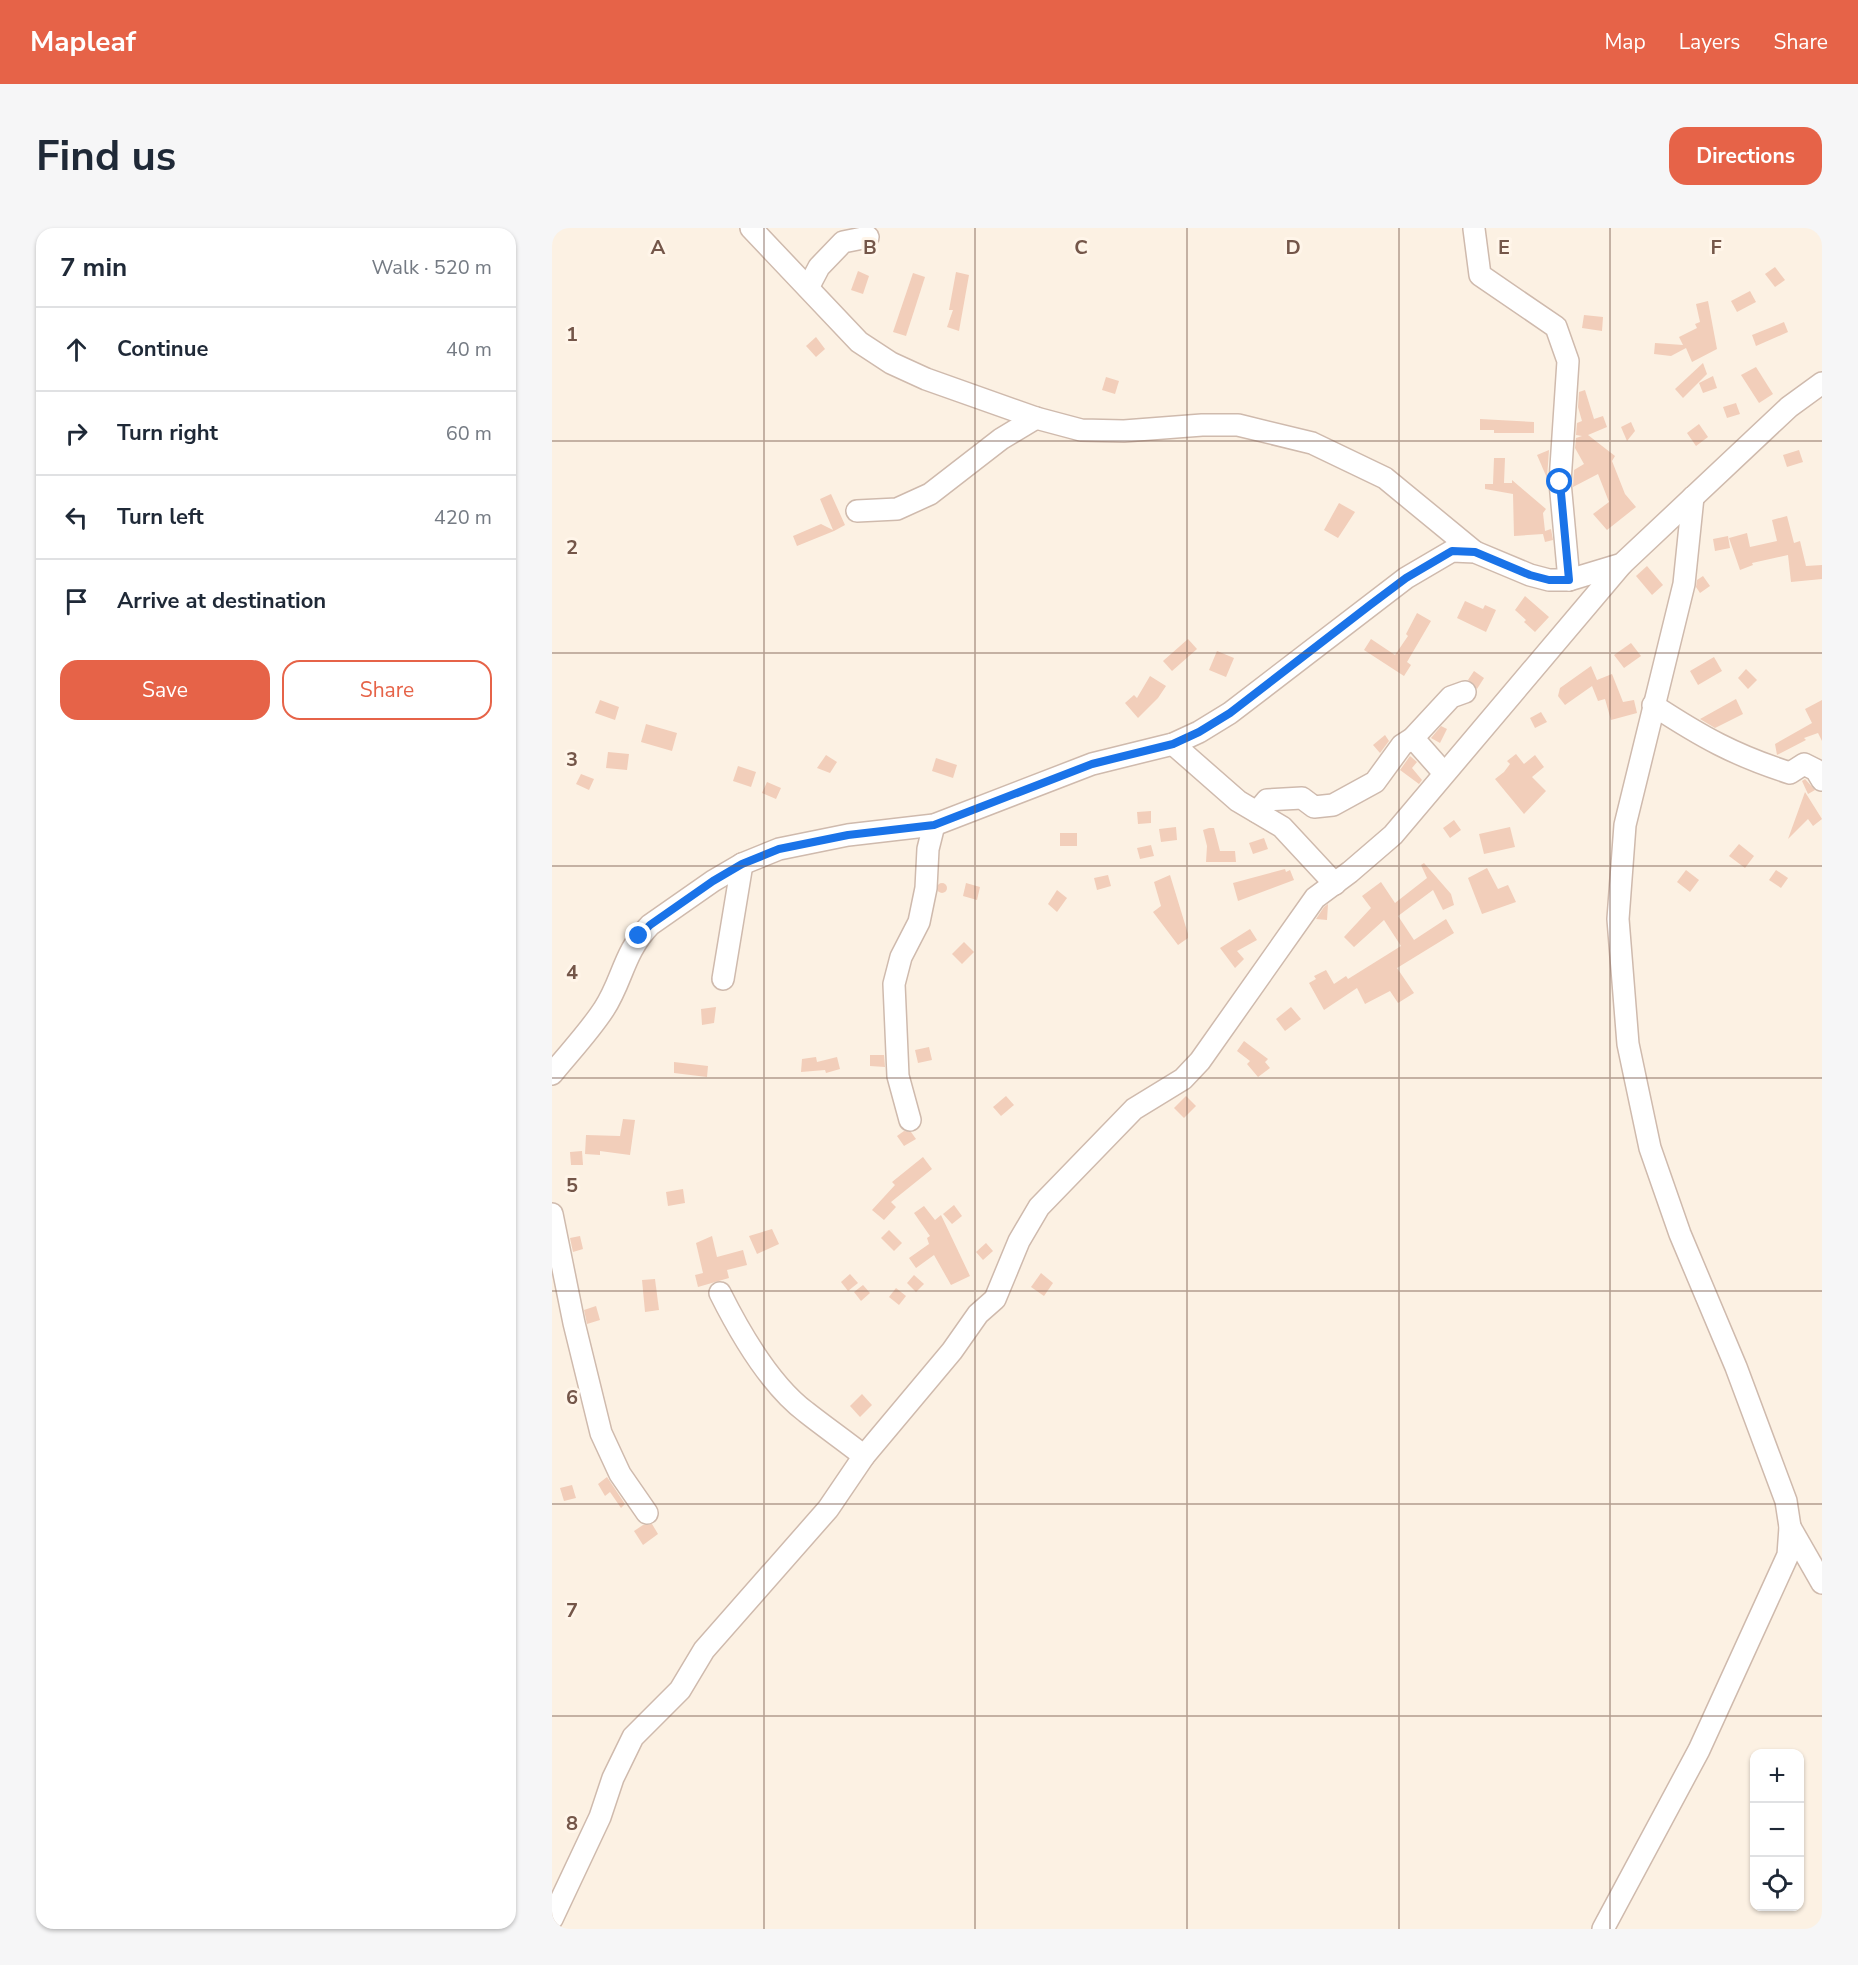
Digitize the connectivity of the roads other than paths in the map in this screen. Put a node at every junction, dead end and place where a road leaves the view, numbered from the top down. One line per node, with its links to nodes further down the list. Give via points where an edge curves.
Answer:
1 (752, 228): 4 (street)
2 (1474, 229): 11 (street, via 1480,275 1556,327 1568,361 1560,482)
3 (868, 237): 4 (street, via 843,242 819,267)
4 (809, 286): 6 (street, via 859,342 891,363)
5 (1822, 383): 7 (street, via 1789,407)
6 (1036, 418): 8 (street, via 1001,439 930,494 897,509); 9 (street, via 1081,430 1238,425 1312,442 1385,478)
7 (1693, 497): 10 (street); 13 (street, via 1684,584)
8 (857, 511)
9 (1475, 552): 11 (street, via 1530,575); 15 (street, via 1452,551 1406,578 1230,713)
10 (1622, 564): 11 (street); 16 (street)
11 (1569, 580)
12 (1465, 692): 14 (street, via 1451,697)
13 (1653, 705): 17 (street, via 1707,740 1746,759 1790,773 1804,764 1816,770); 29 (street, via 1621,857 1618,919 1628,1044 1650,1148 1689,1256 1737,1367 1786,1501)
14 (1413, 738): 16 (street); 18 (street, via 1402,745 1375,782 1333,805 1314,807 1302,798 1267,800)
15 (1173, 744): 18 (street, via 1238,801); 19 (street, via 1092,764)
16 (1444, 773): 21 (street, via 1393,835)
17 (1822, 780)
18 (1257, 812): 21 (street, via 1282,827)
19 (934, 825): 20 (street, via 812,841); 24 (street, via 919,922 901,957 894,984 898,1076)
20 (742, 864): 22 (street); 23 (street, via 639,936 604,1009)
21 (1335, 884): 27 (street, via 1315,898 1200,1061 1183,1079 1134,1109 1039,1207 1019,1241 995,1299 978,1314)
22 (723, 979)
23 (552, 1074)
24 (910, 1120)
25 (552, 1214): 28 (street, via 601,1433 620,1474)
26 (720, 1293): 27 (street, via 736,1327 771,1376 805,1412)
27 (864, 1456): 31 (street, via 828,1509 704,1650 680,1690 633,1737)
28 (647, 1513)
29 (1791, 1527): 30 (street); 32 (street, via 1788,1555 1700,1750)
30 (1822, 1583)
31 (552, 1919)
32 (1603, 1929)

